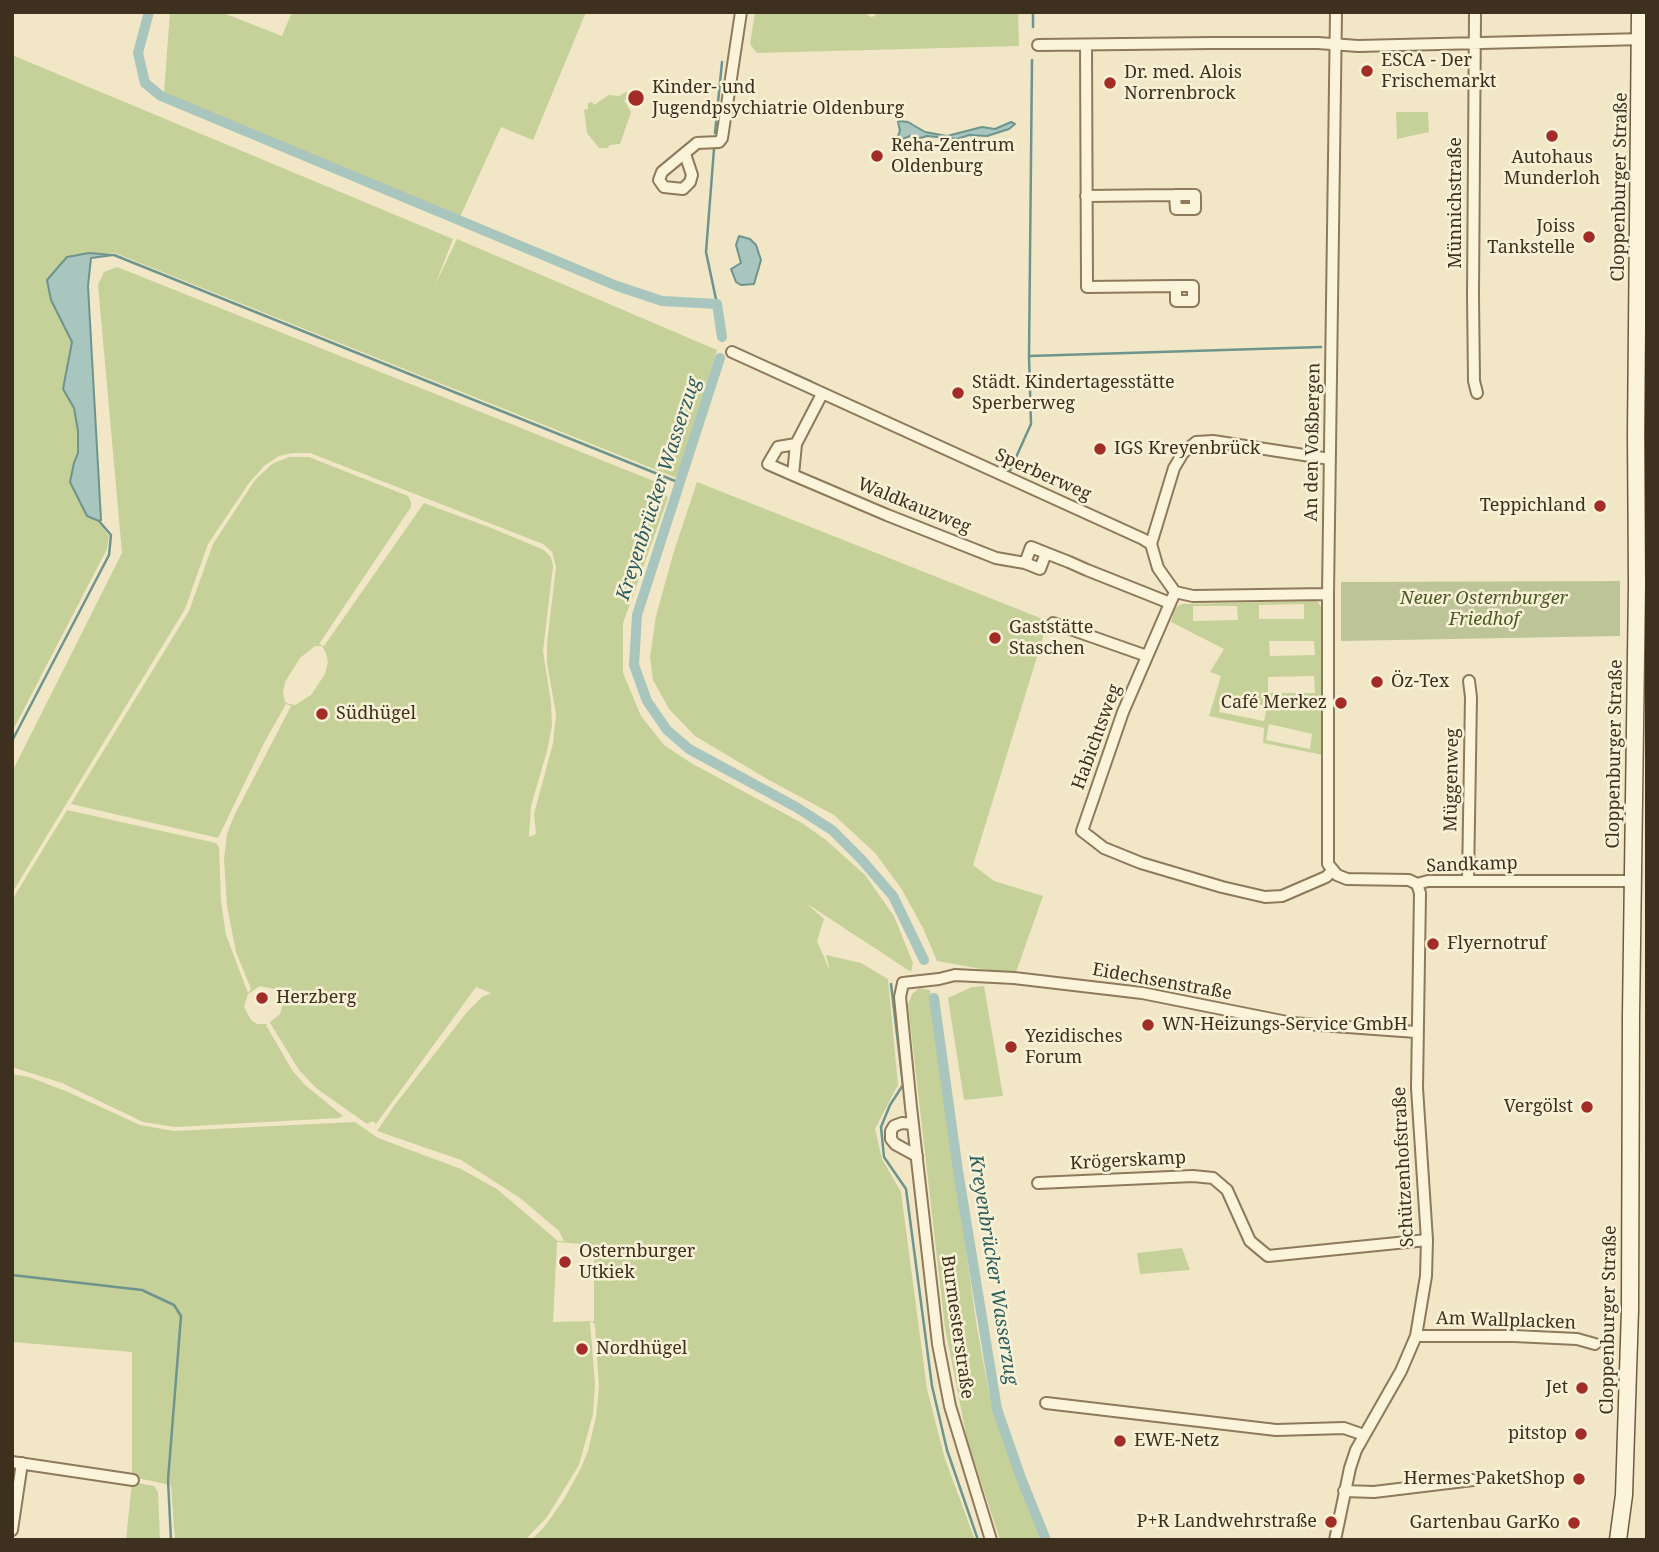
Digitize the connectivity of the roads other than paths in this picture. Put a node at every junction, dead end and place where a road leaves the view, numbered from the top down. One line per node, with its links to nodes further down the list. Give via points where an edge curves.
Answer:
1 (741, 12): 10 (street, via 722,138 697,143)
2 (1336, 12): 9 (street, An den Voßbergen)
3 (1475, 12): 6 (street, Münnichstraße)
4 (1640, 12): 5 (main road, Cloppenburger Straße)
5 (1643, 39): 6 (street); 30 (main road, Cloppenburger Straße)
6 (1474, 43): 9 (street); 15 (street, Münnichstraße)
7 (1038, 45): 8 (street)
8 (1086, 45): 9 (street); 12 (street)
9 (1336, 45): 18 (street, An den Voßbergen)
10 (685, 154)
11 (1175, 195): 12 (street)
12 (1086, 196): 13 (street, via 1087,287)
13 (1176, 286)
14 (732, 352): 16 (street, Sperberweg)
15 (1477, 393)
16 (822, 394): 17 (street, Waldkauzweg); 20 (street, Sperberweg)
17 (796, 444): 19 (street, Waldkauzweg); 19 (street, Waldkauzweg, via 778,447 768,464)
18 (1330, 459): 20 (street, via 1196,442 1174,468); 23 (street, An den Voßbergen)
19 (793, 475): 22 (street, Waldkauzweg, via 996,558)
20 (1151, 544): 24 (street)
21 (1046, 553): 22 (street, via 1031,547); 22 (street, via 1040,569); 24 (street)
22 (1024, 563)
23 (1328, 594): 24 (street); 28 (street, An den Voßbergen, via 1327,855)
24 (1173, 598): 26 (street, Habichtsweg)
25 (1053, 622): 26 (street)
26 (1147, 656): 28 (street, Habichtsweg, via 1082,831 1104,848 1141,863 1254,895 1282,896)
27 (1469, 681): 29 (street, Müggenweg)
28 (1332, 871): 31 (street, Sandkamp, via 1347,879)
29 (1468, 881): 30 (street, Sandkamp); 31 (street, Sandkamp)
30 (1640, 881): 46 (main road, Cloppenburger Straße, via 1630,1015 1630,1310)
31 (1417, 884): 33 (street, Schützenhofstraße)
32 (903, 983): 33 (street, Eidechsenstraße, via 955,975 1014,978 1142,993 1292,1023); 34 (street, Burmesterstraße, via 900,997)
33 (1416, 1031): 37 (street, Schützenhofstraße)
34 (913, 1124): 35 (street, Burmesterstraße); 35 (street, via 894,1126 891,1139)
35 (917, 1156): 48 (street, Burmesterstraße, via 938,1344 950,1406)
36 (1038, 1183): 37 (street, Krögerskamp, via 1213,1178 1227,1191 1250,1241 1268,1256)
37 (1427, 1240): 38 (street, Schützenhofstraße)
38 (1416, 1336): 39 (street, Am Wallplacken, via 1577,1339); 41 (street, Schützenhofstraße)
39 (1595, 1344)
40 (1046, 1403): 41 (street, via 1276,1430 1344,1428)
41 (1364, 1435): 45 (street, Schützenhofstraße)
42 (17, 1463): 43 (street); 47 (street)
43 (133, 1480)
44 (1473, 1480): 45 (street, via 1374,1493)
45 (1344, 1491): 49 (street, Schützenhofstraße)
46 (1624, 1495): 50 (main road, Cloppenburger Straße); 51 (main road, Cloppenburger Straße)
47 (12, 1530)
48 (991, 1540)
49 (1335, 1540)
50 (1618, 1540)
51 (1628, 1540)

